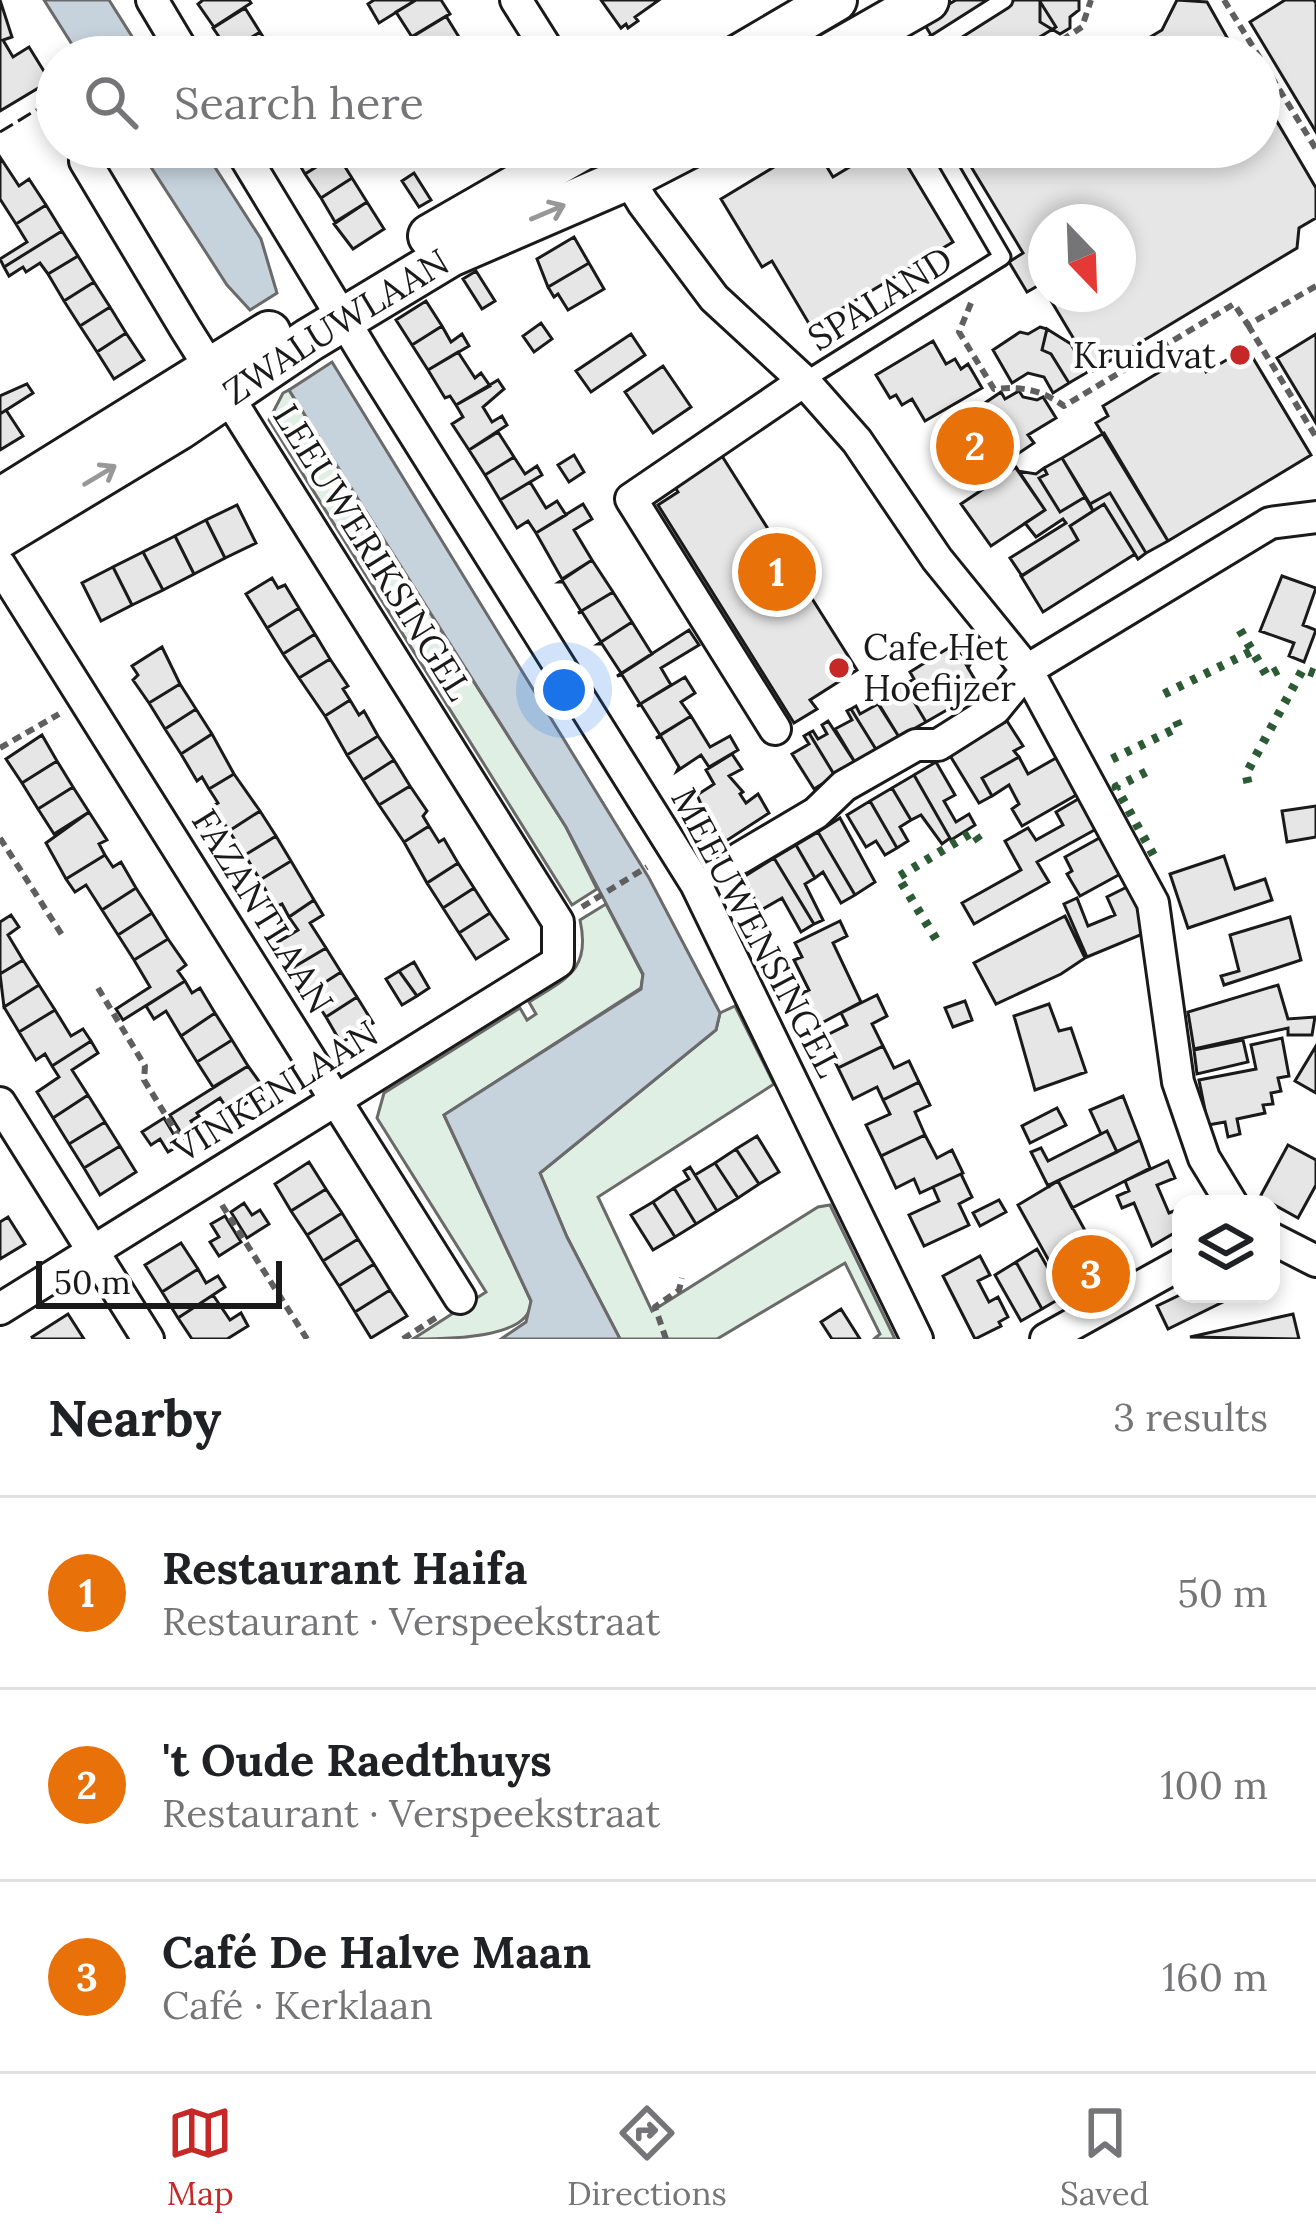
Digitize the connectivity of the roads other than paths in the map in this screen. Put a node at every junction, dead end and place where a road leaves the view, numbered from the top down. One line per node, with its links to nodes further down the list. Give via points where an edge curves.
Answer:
1 (152, 0): 6 (street)
2 (516, 0): 7 (street)
3 (835, 0): 8 (main road)
4 (927, 0): 9 (main road)
5 (1004, 0): 10 (lane)
6 (173, 36)
7 (539, 36)
8 (774, 36)
9 (864, 36)
10 (950, 36)
11 (89, 168): 18 (street, LEEUWERIKSINGEL)
12 (252, 168): 17 (street, MEEUWENSINGEL)
13 (552, 168): 17 (main road, ZWALUWLAAN)
14 (607, 168): 17 (main road, ZWALUWLAAN, one-way to 14)
15 (622, 168): 19 (street, via 714,298)
16 (950, 168): 19 (lane, SPALAND, via 1002,257)
17 (335, 307): 18 (main road, ZWALUWLAAN); 27 (street, MEEUWENSINGEL)
18 (219, 380): 20 (main road, ZWALUWLAAN); 22 (main road, ZWALUWLAAN, one-way to 18, via 179,428); 28 (street, LEEUWERIKSINGEL)
19 (803, 381): 24 (street); 25 (street, via 632,499)
20 (0, 500)
21 (1316, 517): 24 (street, via 1270,523)
22 (0, 536)
23 (0, 565): 29 (street, FAZANTLAAN)
24 (1027, 670): 26 (street, via 995,709 938,745 916,745 844,786 816,813); 31 (street, via 1154,903 1178,1082 1204,1159)
25 (776, 729)
26 (740, 858): 27 (street)
27 (696, 884): 39 (street, MEEUWENSINGEL)
28 (571, 914): 29 (street, VINKENLAAN, via 558,962)
29 (334, 1099): 33 (street, VINKENLAAN); 36 (street, FAZANTLAAN)
30 (0, 1102): 33 (street)
31 (1226, 1195)
32 (1280, 1243): 34 (street)
33 (92, 1250): 37 (street, VINKENLAAN); 38 (street)
34 (1316, 1261)
35 (1172, 1269): 40 (street)
36 (460, 1298)
37 (0, 1309)
38 (148, 1339)
39 (917, 1339)
40 (1046, 1339)

